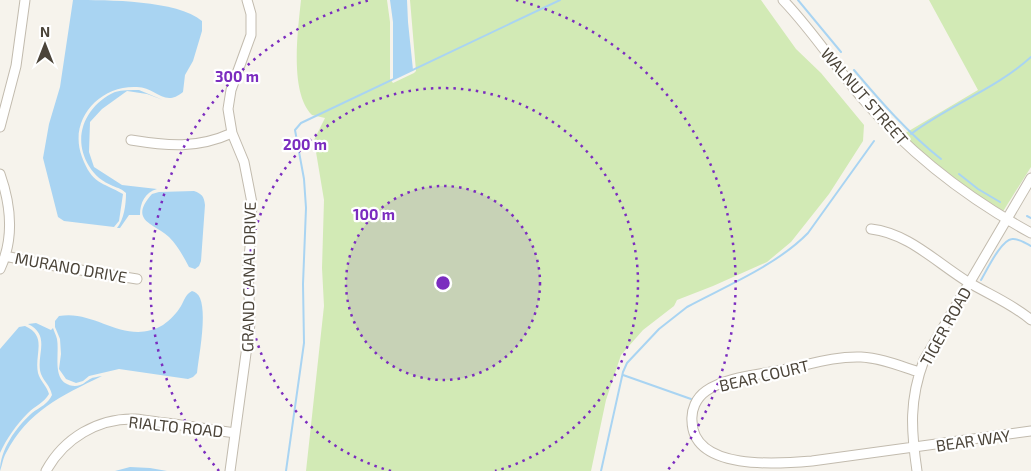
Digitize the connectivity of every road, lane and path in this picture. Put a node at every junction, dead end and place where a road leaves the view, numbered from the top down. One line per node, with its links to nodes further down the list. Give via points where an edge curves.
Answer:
1 (25, 0): 4 (street, via 16,66)
2 (247, 0): 5 (street, GRAND CANAL DRIVE, via 252,28 230,96 228,116)
3 (783, 0): 9 (street, WALNUT STREET, via 862,98 896,134 958,188)
4 (0, 127)
5 (232, 133): 6 (street, via 218,140 174,146); 19 (street, GRAND CANAL DRIVE, via 244,162 252,203 248,266 250,324)
6 (131, 140)
7 (0, 174): 12 (street, via 7,194 10,226)
8 (1031, 178): 9 (street, TIGER ROAD)
9 (1006, 220): 11 (street, WALNUT STREET); 15 (street, TIGER ROAD)
10 (871, 229): 15 (street, via 899,236)
11 (1031, 233)
12 (5, 256): 13 (street); 14 (street, MURANO DRIVE)
13 (0, 269)
14 (137, 279)
15 (969, 282): 16 (street); 17 (street, TIGER ROAD)
16 (1031, 320)
17 (919, 372): 20 (street, TIGER ROAD, via 912,413); 20 (street, BEAR COURT, via 876,359 835,359 728,381 706,391 699,398 692,415 693,429 700,444 723,458 800,462)
18 (1031, 431): 20 (street, BEAR WAY)
19 (235, 433): 21 (street, RIALTO ROAD, via 141,420 117,420 92,428 73,439); 22 (street, GRAND CANAL DRIVE)
20 (914, 448): 23 (street, TIGER ROAD)
21 (46, 471)
22 (230, 471)
23 (917, 471)

